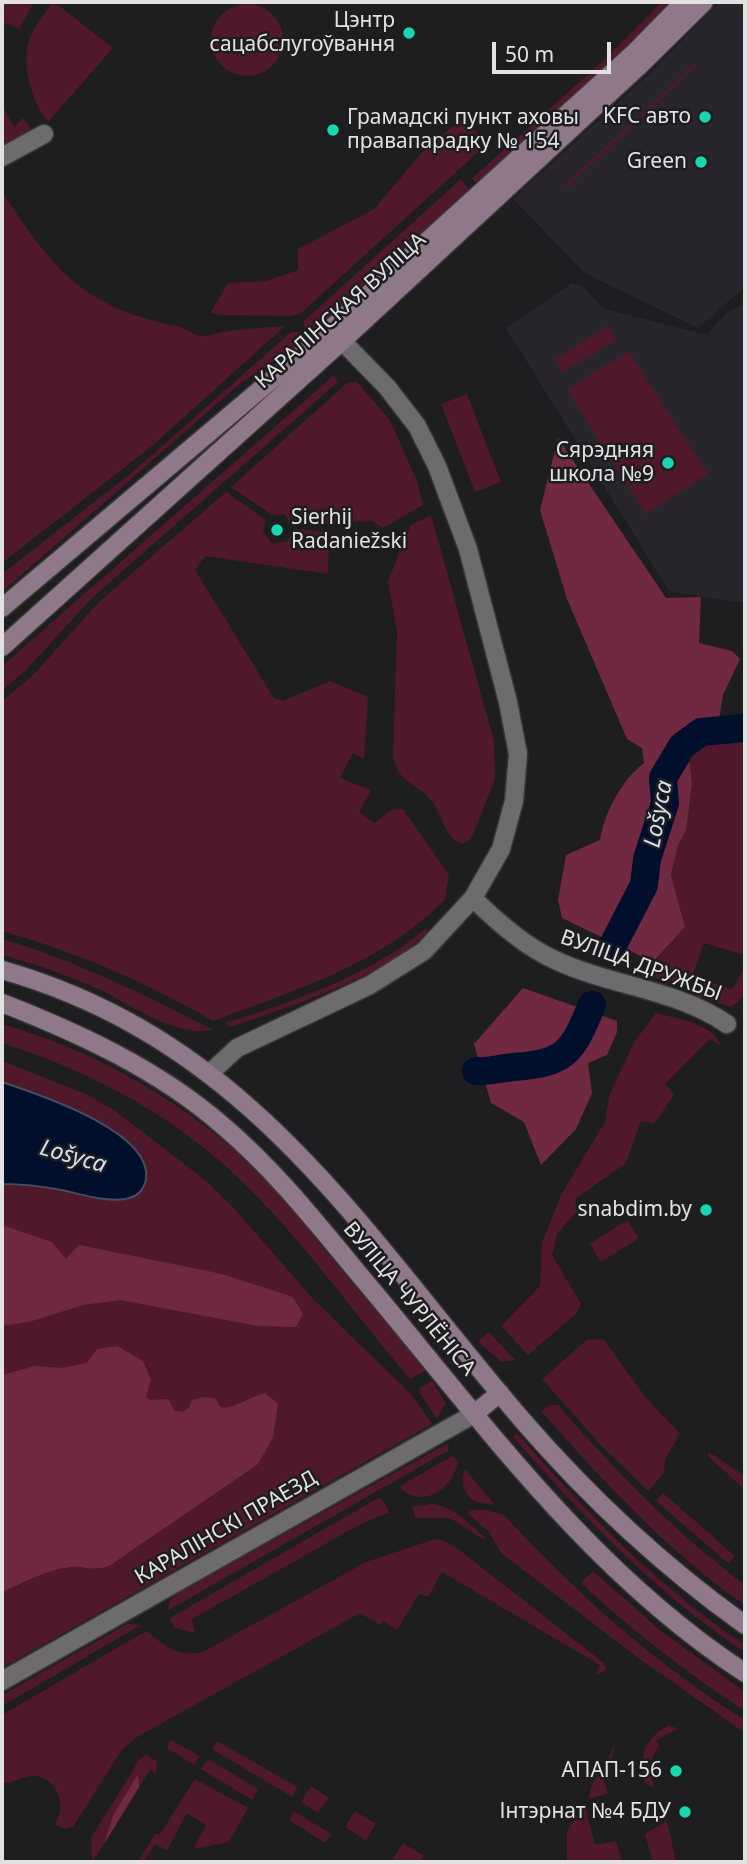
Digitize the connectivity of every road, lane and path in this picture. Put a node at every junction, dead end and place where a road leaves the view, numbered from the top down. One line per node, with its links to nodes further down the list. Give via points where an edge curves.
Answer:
1 (684, 2): 5 (main road, КАРАЛІНСКАЯ ВУЛІЦА)
2 (704, 2): 5 (main road, КАРАЛІНСКАЯ ВУЛІЦА, via 638,67)
3 (44, 134): 4 (street)
4 (2, 157)
5 (337, 335): 6 (main road, КАРАЛІНСКАЯ ВУЛІЦА); 7 (main road, КАРАЛІНСКАЯ ВУЛІЦА); 10 (street, via 401,404 437,466 468,549 508,702 518,754 514,801 501,849)
6 (55, 562): 7 (main road); 8 (main road, КАРАЛІНСКАЯ ВУЛІЦА)
7 (74, 581): 9 (main road, КАРАЛІНСКАЯ ВУЛІЦА)
8 (2, 608)
9 (2, 647)
10 (473, 898): 13 (street, ВУЛІЦА ДРУЖБЫ, via 525,943 555,961 686,1003); 14 (street, via 408,964 237,1048)
11 (2, 970): 14 (main road, ВУЛІЦА ЧУРЛЁНІСА, via 100,1006 174,1048)
12 (2, 1003): 15 (main road, ВУЛІЦА ЧУРЛЁНІСА, via 111,1051)
13 (727, 1024)
14 (209, 1074): 15 (main road); 16 (main road, ВУЛІЦА ЧУРЛЁНІСА, via 328,1183)
15 (190, 1100): 17 (main road, ВУЛІЦА ЧУРЛЁНІСА, via 288,1188)
16 (500, 1393): 17 (main road); 18 (main road, ВУЛІЦА ЧУРЛЁНІСА, via 560,1463 617,1519)
17 (474, 1414): 19 (main road, ВУЛІЦА ЧУРЛЁНІСА, via 584,1540 653,1605); 20 (street, КАРАЛІНСКІ ПРАЕЗД)
18 (745, 1625)
19 (745, 1673)
20 (2, 1681)

